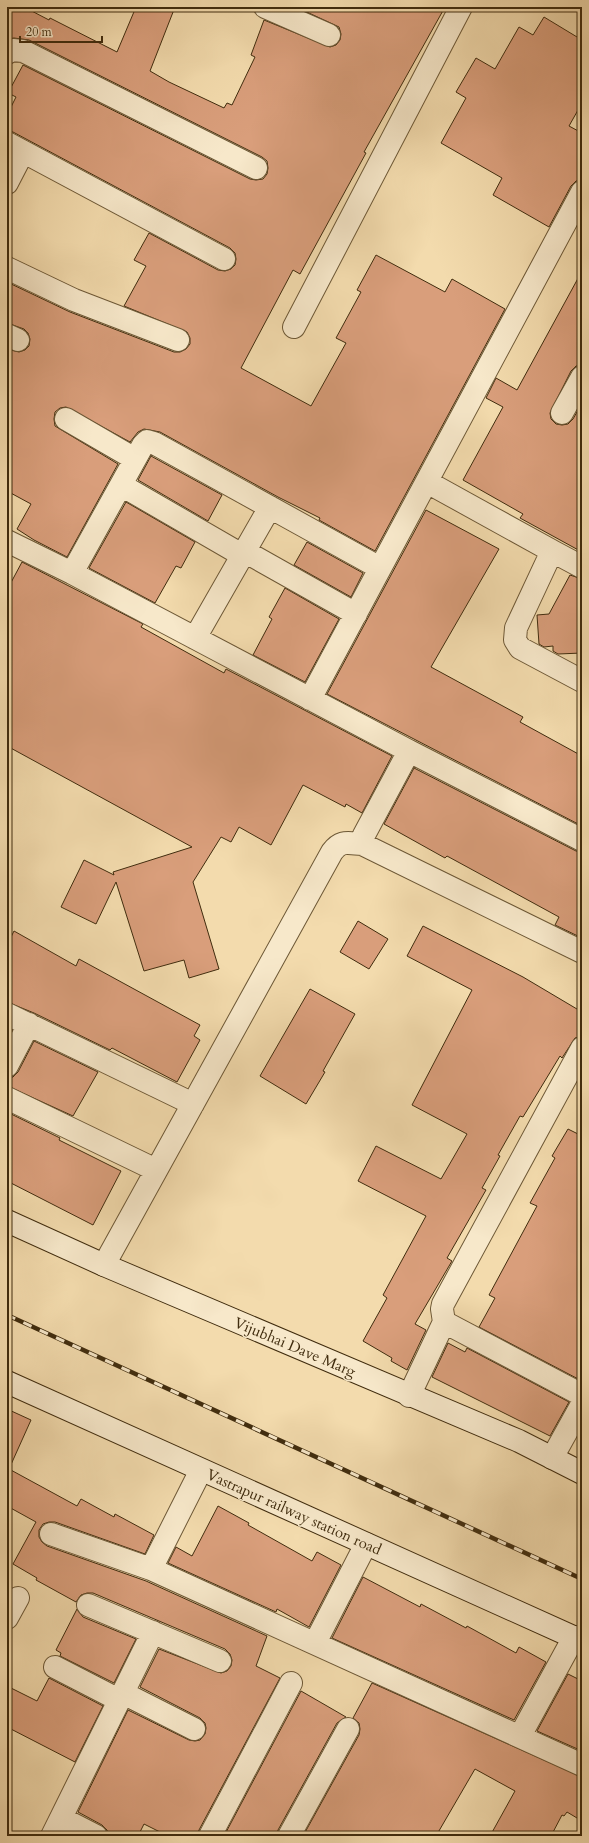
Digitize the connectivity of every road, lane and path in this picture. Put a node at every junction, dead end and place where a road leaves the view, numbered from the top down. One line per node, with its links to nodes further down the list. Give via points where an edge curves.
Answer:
1 (265, 7): 3 (street)
2 (461, 7): 11 (street)
3 (329, 35)
4 (7, 53): 6 (street, via 13,50 23,51)
5 (15, 148): 7 (street); 9 (street)
6 (256, 168)
7 (7, 183)
8 (582, 192): 17 (street)
9 (224, 259)
10 (7, 268): 12 (street, via 74,300)
11 (294, 327)
12 (178, 340)
13 (582, 377): 14 (street)
14 (562, 413)
15 (66, 419): 16 (street)
16 (135, 459): 18 (street); 19 (street, via 147,441 154,443)
17 (427, 482): 21 (street); 24 (street)
18 (121, 485): 22 (street); 25 (street)
19 (270, 507): 22 (street); 24 (street)
20 (7, 542): 25 (street)
21 (552, 551): 23 (street); 28 (street, via 516,628 515,640 520,648)
22 (244, 553): 26 (street); 27 (street)
23 (582, 567)
24 (380, 568): 26 (street)
25 (72, 574): 27 (street)
26 (356, 614): 29 (street)
27 (195, 638): 29 (street)
28 (582, 681)
29 (310, 698): 30 (street)
30 (409, 751): 31 (street); 32 (street, via 364,835)
31 (582, 840)
32 (362, 844): 33 (street); 39 (street, via 345,843 338,845 332,852)
33 (582, 952)
34 (7, 1014): 35 (street)
35 (29, 1024): 37 (street); 39 (street)
36 (582, 1048): 43 (street, via 443,1304)
37 (7, 1066)
38 (7, 1098): 40 (street)
39 (193, 1104): 40 (street)
40 (156, 1170): 42 (street)
41 (7, 1221): 42 (street, Vijubhai Dave Marg)
42 (104, 1265): 46 (street, Vijubhai Dave Marg)
43 (444, 1322): 45 (street); 46 (street)
44 (7, 1382): 49 (street, Vastrapur railway station road)
45 (582, 1395)
46 (409, 1396): 48 (street, Vijubhai Dave Marg, via 519,1441)
47 (582, 1404): 48 (street)
48 (552, 1458): 50 (street, Vijubhai Dave Marg)
49 (201, 1470): 52 (street, Vastrapur railway station road); 53 (street)
50 (582, 1474)
51 (51, 1534): 53 (street)
52 (366, 1544): 58 (street, Vastrapur railway station road); 59 (street)
53 (151, 1569): 59 (street)
54 (18, 1598): 56 (street)
55 (88, 1605): 57 (street)
56 (7, 1618)
57 (153, 1632): 60 (street); 63 (street)
58 (578, 1639): 66 (street)
59 (315, 1643): 66 (street)
60 (220, 1661)
61 (55, 1667): 63 (street)
62 (291, 1683): 70 (street)
63 (121, 1696): 64 (street); 68 (street)
64 (194, 1729)
65 (348, 1729): 71 (street)
66 (520, 1736): 67 (street)
67 (582, 1765)
68 (56, 1827): 69 (street)
69 (96, 1836)
70 (210, 1836)
71 (289, 1836)

